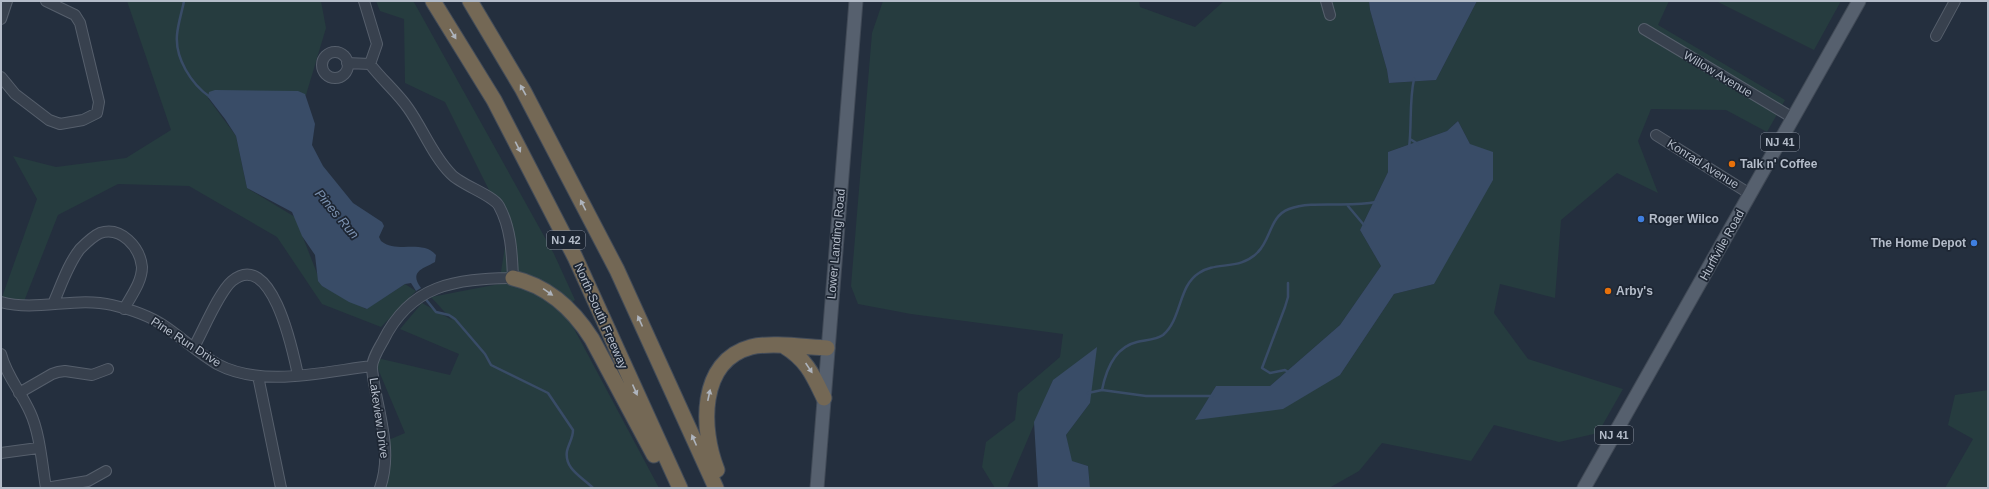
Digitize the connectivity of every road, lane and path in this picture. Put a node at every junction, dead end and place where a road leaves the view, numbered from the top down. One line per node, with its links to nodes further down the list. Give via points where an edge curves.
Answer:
1 (7, 1): 11 (street)
2 (46, 1): 16 (street, via 75,15 80,23 98,102 97,113 83,120 60,124 49,120 15,94)
3 (364, 1): 15 (street, via 377,44)
4 (433, 1): 41 (highway, North-South Freeway / NJ 42, one-way to 41, via 494,100 575,257)
5 (470, 1): 42 (highway, NJ 42, one-way to 5, via 617,270 524,90)
6 (856, 1): 26 (main road, Lower Landing Road)
7 (1326, 1): 10 (street)
8 (1859, 1): 17 (main road, Hurffville Road / NJ 41)
9 (1955, 1): 13 (street)
10 (1330, 15)
11 (1, 19)
12 (1644, 29): 17 (street, Willow Avenue)
13 (1936, 36)
14 (347, 63): 15 (street)
15 (370, 64): 20 (street, via 407,106 452,176 498,204 506,220)
16 (1, 77)
17 (1793, 118): 19 (main road, Hurffville Road / NJ 41)
18 (1656, 135): 19 (street, Konrad Avenue)
19 (1750, 194): 45 (main road, Hurffville Road / NJ 41)
20 (513, 278): 28 (street, Lakeview Drive, via 476,278 451,283 418,298 408,305 390,327); 40 (highway, one-way to 40, via 543,288 580,322)
21 (1, 302): 22 (street, Pine Run Drive, via 22,306)
22 (53, 304): 23 (street, Pine Run Drive, via 100,303); 23 (street, via 72,261 81,248 100,233 113,233 124,236 135,246 142,266 136,289)
23 (124, 309): 25 (street, Pine Run Drive, via 162,324)
24 (784, 346): 26 (highway); 33 (highway, one-way to 33, via 808,366); 43 (highway, one-way to 24, via 707,430 707,405 713,381 725,362 742,350 761,345)
25 (194, 347): 30 (street, via 223,292 232,281 243,275 253,275 268,285 272,293 291,342); 31 (street, Pine Run Drive, via 217,364)
26 (827, 348): 33 (main road, Lower Landing Road)
27 (1, 354): 32 (street)
28 (371, 366): 30 (street, Pine Run Drive); 39 (street, Lakeview Drive, via 385,448 386,465)
29 (108, 370): 32 (street, via 92,375 58,372)
30 (298, 375): 31 (street, Pine Run Drive, via 270,378)
31 (258, 376): 38 (street)
32 (19, 393): 34 (street, via 36,426)
33 (824, 398): 44 (main road, Lower Landing Road)
34 (38, 448): 35 (street); 37 (street)
35 (1, 453)
36 (106, 471): 37 (street, via 88,481)
37 (46, 488)
38 (281, 488)
39 (380, 488)
40 (672, 488)
41 (680, 488)
42 (716, 488)
43 (721, 488)
44 (818, 488)
45 (1584, 488)

